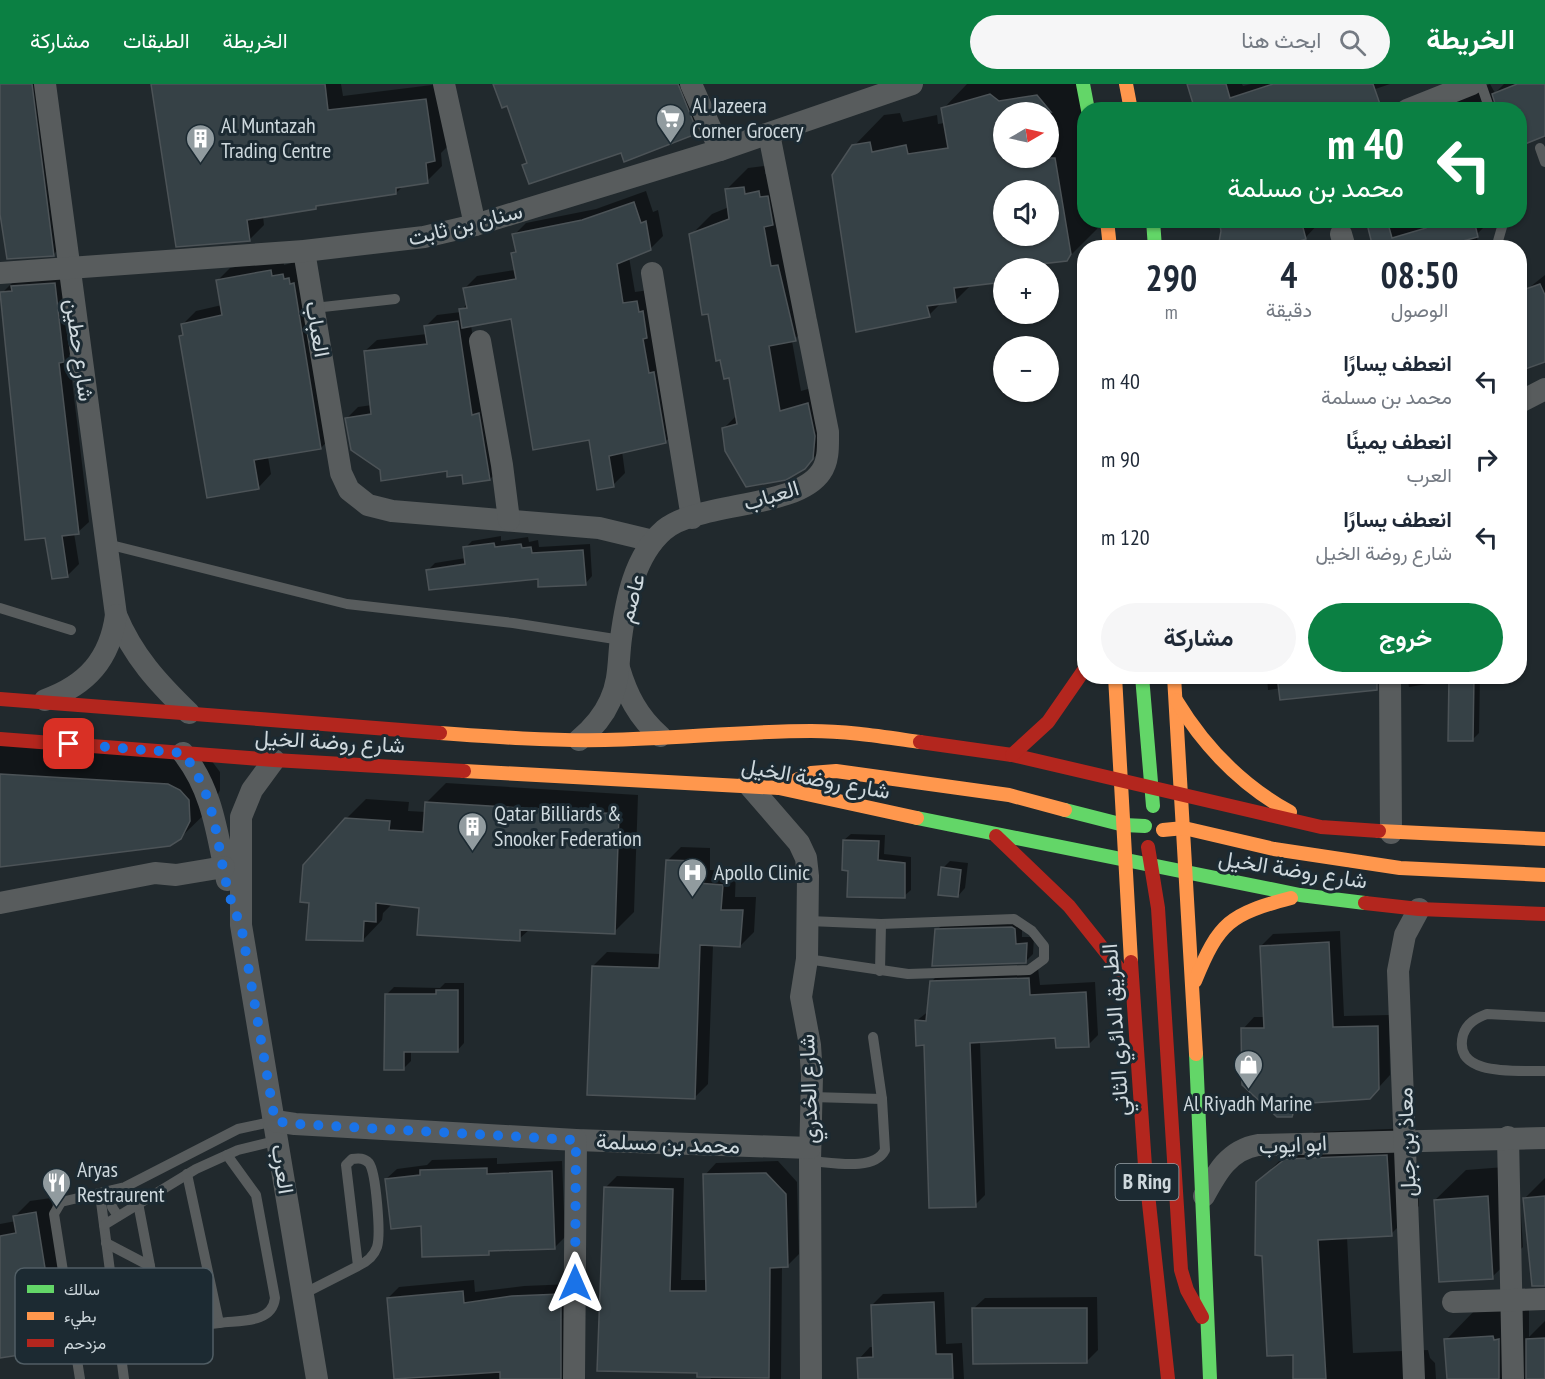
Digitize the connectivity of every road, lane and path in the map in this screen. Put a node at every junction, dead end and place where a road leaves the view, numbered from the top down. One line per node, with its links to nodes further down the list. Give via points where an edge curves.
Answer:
1 (45, 84): 19 (street, شارع حطين)
2 (444, 84): 17 (street)
3 (692, 84): 15 (street)
4 (912, 84): 13 (street, سنان بن ثابت)
5 (1083, 84): 9 (main road)
6 (1126, 84): 10 (main road)
7 (1472, 84): 11 (street)
8 (1481, 84): 12 (lane)
9 (1086, 102)
10 (1129, 102)
11 (1427, 102)
12 (1487, 102)
13 (769, 134): 15 (street, سنان بن ثابت); 27 (street, العباب, via 828,432 827,456 821,472 809,483 784,494)
14 (1540, 148): 16 (lane)
15 (720, 150): 17 (street, سنان بن ثابت)
16 (1545, 162)
17 (475, 225): 18 (street, سنان بن ثابت, via 388,243)
18 (304, 251): 19 (street, سنان بن ثابت); 23 (street, العباب)
19 (69, 266): 20 (street, سنان بن ثابت); 30 (street, شارع حطين)
20 (0, 273)
21 (652, 273): 27 (street)
22 (394, 299): 23 (lane)
23 (314, 308): 28 (street, العباب, via 337,458 349,490 369,505 392,511)
24 (480, 341): 28 (street)
25 (1545, 389): 26 (street)
26 (1527, 398)
27 (692, 518): 29 (street, عاصم, via 666,528)
28 (509, 520): 29 (street, العباب, via 600,528)
29 (653, 541): 34 (street, عاصم, via 631,582)
30 (107, 544): 32 (street, شارع حطين); 34 (lane, via 347,604)
31 (0, 608): 33 (lane)
32 (117, 615): 43 (street, شارع حطين, via 114,636 93,672 78,685); 44 (street, شارع حطين, via 139,661)
33 (71, 630)
34 (621, 640): 35 (street, عاصم)
35 (620, 668): 45 (street, عاصم, via 634,707); 47 (street, عاصم, via 602,716)
36 (1077, 680): 49 (main road, via 1048,722)
37 (1116, 684): 51 (main road, الطريق الدائري الثاني / B Ring)
38 (1143, 684): 53 (main road)
39 (1174, 684): 42 (main road, B Ring)
40 (1390, 684): 60 (street)
41 (0, 699): 43 (main road, شارع روضة الخيل)
42 (1175, 699): 55 (main road, B Ring); 58 (main road, via 1202,740 1236,776 1276,805)
43 (40, 702): 44 (main road, شارع روضة الخيل)
44 (189, 713): 47 (main road, شارع روضة الخيل, via 494,738)
45 (660, 736): 47 (main road, شارع روضة الخيل); 49 (main road, شارع روضة الخيل, via 813,731 914,739)
46 (0, 739): 48 (main road, شارع روضة الخيل)
47 (579, 740)
48 (183, 753): 50 (main road, شارع روضة الخيل); 64 (street, العرب, via 207,793)
49 (1012, 755): 51 (main road, شارع روضة الخيل)
50 (274, 760): 52 (main road, شارع روضة الخيل); 74 (street, العرب, via 252,790 241,817)
51 (1122, 781): 53 (main road, شارع روضة الخيل); 56 (main road); 57 (main road, الطريق الدائري الثاني / B Ring)
52 (748, 784): 54 (main road, شارع روضة الخيل); 72 (street, شارع الخدري, via 802,851 808,876)
53 (1151, 787): 55 (main road, شارع روضة الخيل); 56 (main road)
54 (778, 788): 57 (main road, via 806,775 836,771 1009,795); 61 (main road, شارع روضة الخيل)
55 (1182, 795): 56 (main road); 58 (main road, شارع روضة الخيل); 59 (main road, B Ring)
56 (1155, 824): 57 (main road); 59 (main road); 63 (main road); 65 (main road); 66 (main road, via 1168,851)
57 (1124, 825): 63 (main road, الطريق الدائري الثاني / B Ring)
58 (1321, 827): 60 (main road, شارع روضة الخيل)
59 (1184, 828): 66 (main road, B Ring); 67 (main road, via 1274,849 1388,867)
60 (1391, 833): 62 (main road, شارع روضة الخيل)
61 (995, 835): 63 (main road, شارع روضة الخيل); 77 (main road, via 1077,913)
62 (1545, 839)
63 (1125, 861): 65 (main road, شارع روضة الخيل); 77 (main road, الطريق الدائري الثاني / B Ring)
64 (223, 862): 69 (street, via 174,865 155,873); 74 (street, العرب)
65 (1153, 867): 66 (main road, شارع روضة الخيل); 111 (main road, via 1181,1270 1196,1309)
66 (1185, 872): 68 (main road, شارع روضة الخيل); 78 (main road, B Ring)
67 (1545, 874)
68 (1300, 895): 70 (main road, شارع روضة الخيل); 78 (main road, via 1254,906 1223,925 1209,945)
69 (0, 903)
70 (1419, 909): 71 (main road, شارع روضة الخيل); 88 (street, معاذ بن جبل, via 1405,935 1398,971)
71 (1545, 914)
72 (809, 921): 73 (lane); 75 (street, شارع الخدري)
73 (881, 924): 76 (lane); 76 (lane, via 1014,919 1032,931 1046,954 1029,970 908,974)
74 (241, 925): 84 (street, العرب)
75 (807, 959): 76 (lane); 82 (street, شارع الخدري, via 801,997 810,1045)
76 (880, 971)
77 (1132, 985): 119 (main road, الطريق الدائري الثاني / B Ring, via 1145,1166)
78 (1192, 992): 94 (main road, B Ring)
79 (1545, 1017): 81 (lane, via 1487,1014 1467,1027 1462,1042 1468,1059 1482,1069)
80 (873, 1037): 83 (lane)
81 (1545, 1071)
82 (812, 1098): 83 (lane); 90 (street, شارع الخدري)
83 (882, 1099): 90 (lane, via 885,1150 878,1159 870,1162)
84 (277, 1130): 87 (street, محمد بن مسلمة, via 295,1124); 89 (lane); 92 (lane, via 238,1129); 104 (street, العرب)
85 (1508, 1137): 86 (street, ابو ايوب); 88 (street, ابو ايوب); 107 (street)
86 (1545, 1138)
87 (576, 1140): 90 (street, محمد بن مسلمة); 117 (street)
88 (1407, 1140): 94 (street, ابو ايوب, via 1246,1147 1218,1171); 121 (street, معاذ بن جبل)
89 (227, 1155): 91 (lane); 109 (lane, via 256,1195 275,1298 274,1307 262,1318)
90 (810, 1155): 118 (street, شارع الخدري)
91 (187, 1174): 95 (lane); 103 (lane)
92 (114, 1190): 93 (lane); 96 (lane, via 112,1207)
93 (100, 1194): 97 (lane); 101 (lane, via 61,1202 54,1214)
94 (1204, 1197): 111 (main road, B Ring)
95 (138, 1203): 96 (lane); 99 (lane)
96 (118, 1216): 97 (lane)
97 (104, 1225): 98 (lane)
98 (106, 1243): 99 (lane); 102 (lane)
99 (150, 1266)
100 (358, 1266): 100 (lane, via 374,1253 379,1235 373,1173 361,1158 346,1164); 104 (lane)
101 (63, 1268)
102 (109, 1268)
103 (207, 1268)
104 (303, 1294): 116 (street, العرب)
105 (213, 1295): 109 (lane)
106 (1545, 1299): 107 (street)
107 (1512, 1300): 108 (street); 122 (street)
108 (1454, 1302)
109 (219, 1323): 110 (lane)
110 (213, 1324)
111 (1208, 1326): 120 (main road, B Ring)
112 (78, 1364): 114 (lane)
113 (122, 1364): 115 (lane)
114 (80, 1379)
115 (124, 1379)
116 (317, 1379)
117 (574, 1379)
118 (812, 1379)
119 (1168, 1379)
120 (1210, 1379)
121 (1414, 1379)
122 (1513, 1379)

